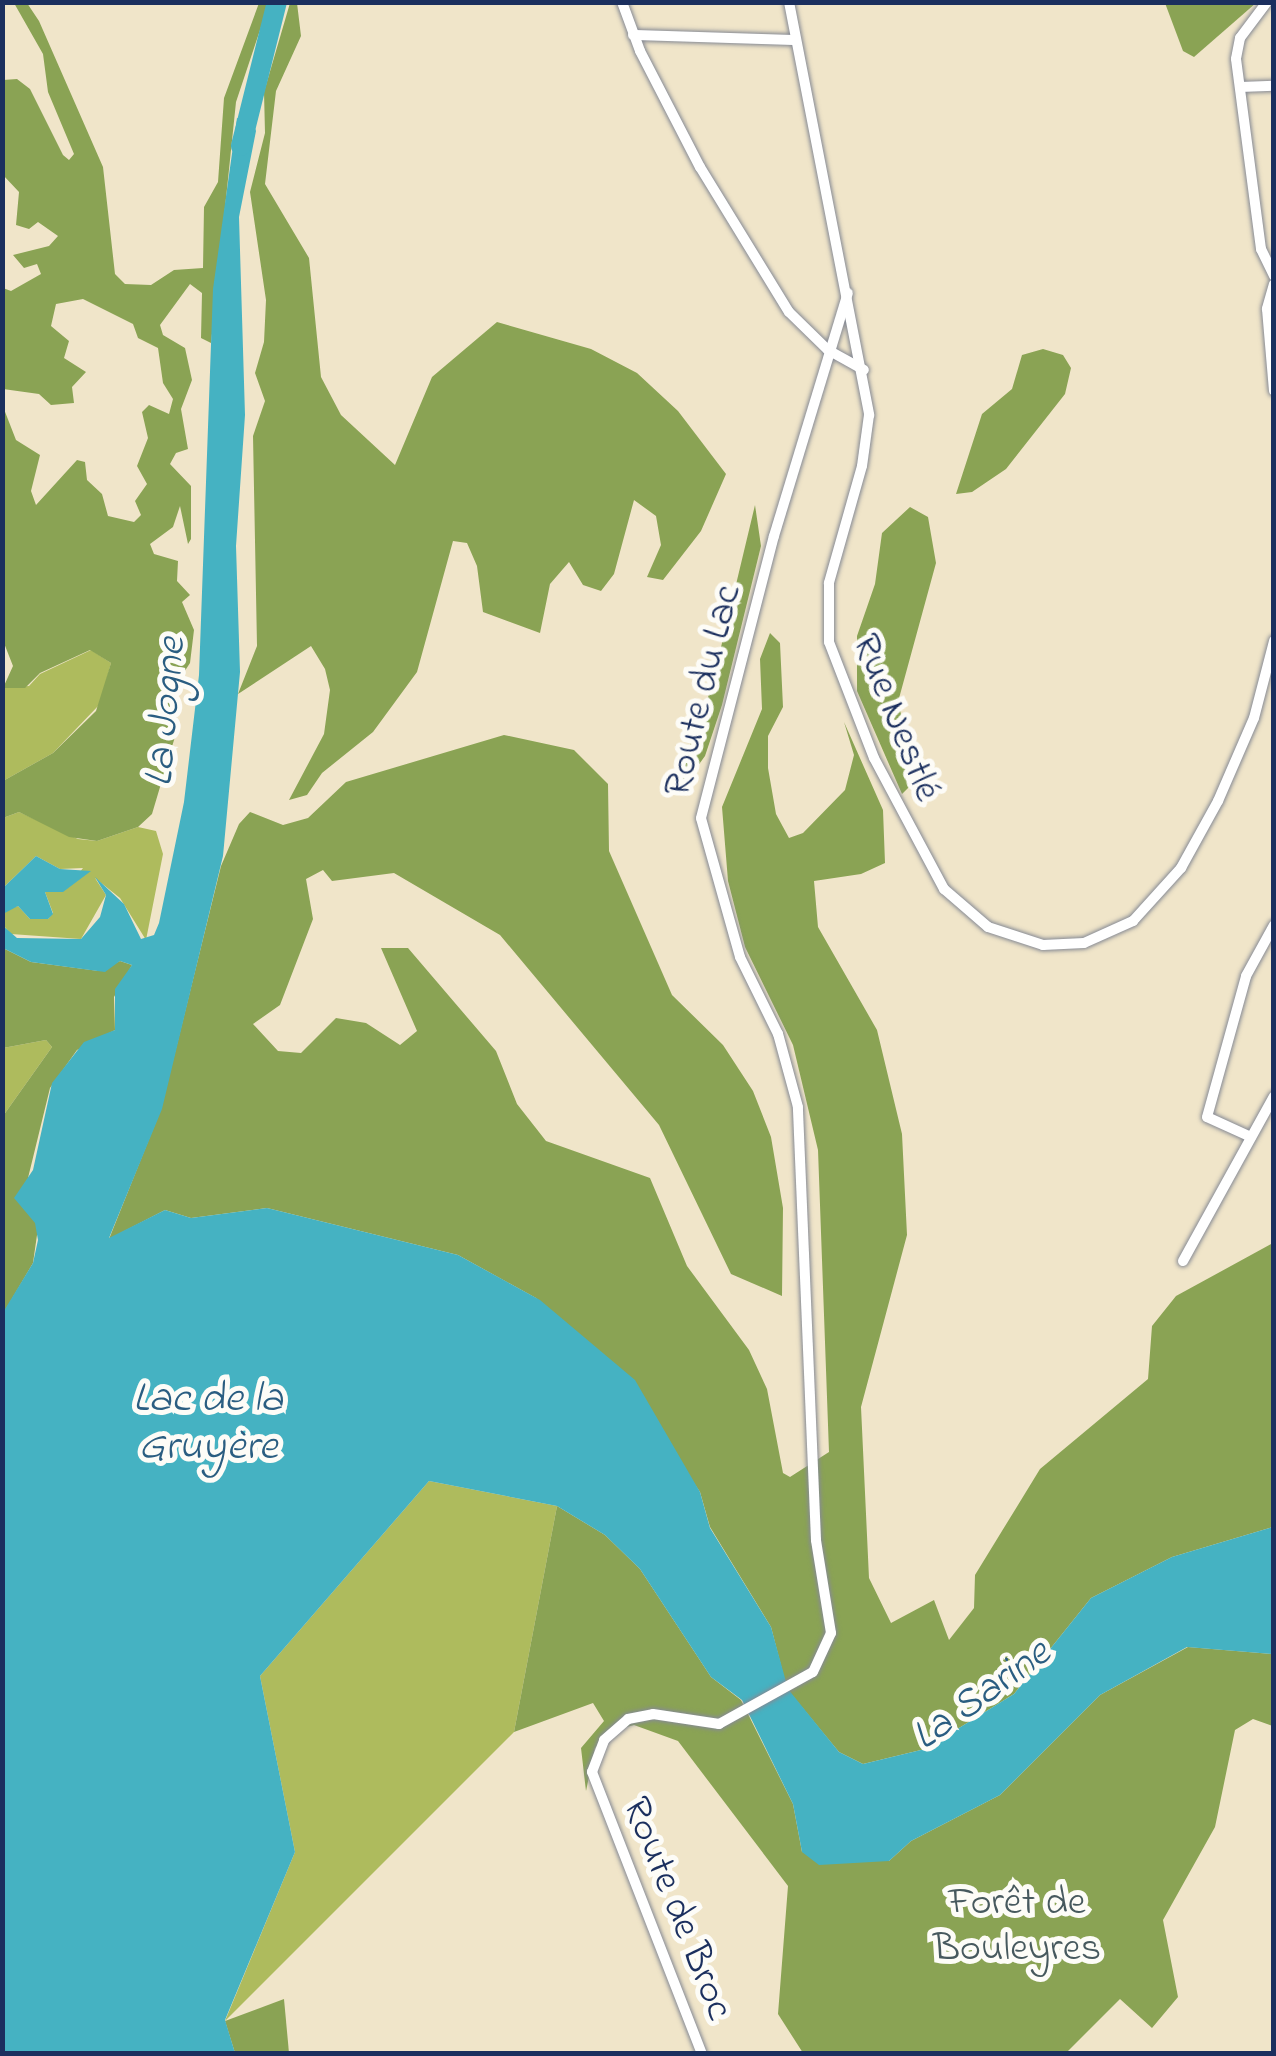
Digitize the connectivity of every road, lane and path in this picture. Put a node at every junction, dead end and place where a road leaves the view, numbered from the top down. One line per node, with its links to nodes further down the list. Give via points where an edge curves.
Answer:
1 (622, 2): 4 (street)
2 (789, 2): 5 (street, Rue Nestlé)
3 (1267, 2): 6 (street, via 1236,49)
4 (633, 35): 5 (street); 10 (street, via 700,167 774,289)
5 (796, 40): 9 (street, Rue Nestlé)
6 (1240, 86): 7 (street); 8 (street, via 1261,249)
7 (1274, 86)
8 (1274, 280): 12 (street, via 1268,309)
9 (848, 293): 10 (street, Route du Lac); 11 (street, Rue Nestlé)
10 (828, 350): 11 (street); 18 (street, Route du Lac, via 702,818 740,957 778,1034 798,1107 816,1540 832,1624 826,1651 808,1676)
11 (864, 370): 13 (street, Rue Nestlé, via 866,446 830,583 829,642 841,684 919,852 977,920 1018,940 1084,943 1133,921 1159,898 1238,757)
12 (1274, 391)
13 (1274, 641)
14 (1274, 924): 16 (street, via 1246,976 1207,1117)
15 (1274, 1096): 16 (street)
16 (1252, 1137): 17 (street)
17 (1182, 1261)
18 (723, 1722): 19 (street, Route de Broc, via 707,1726 636,1716 604,1740 592,1772)
19 (702, 2054)

